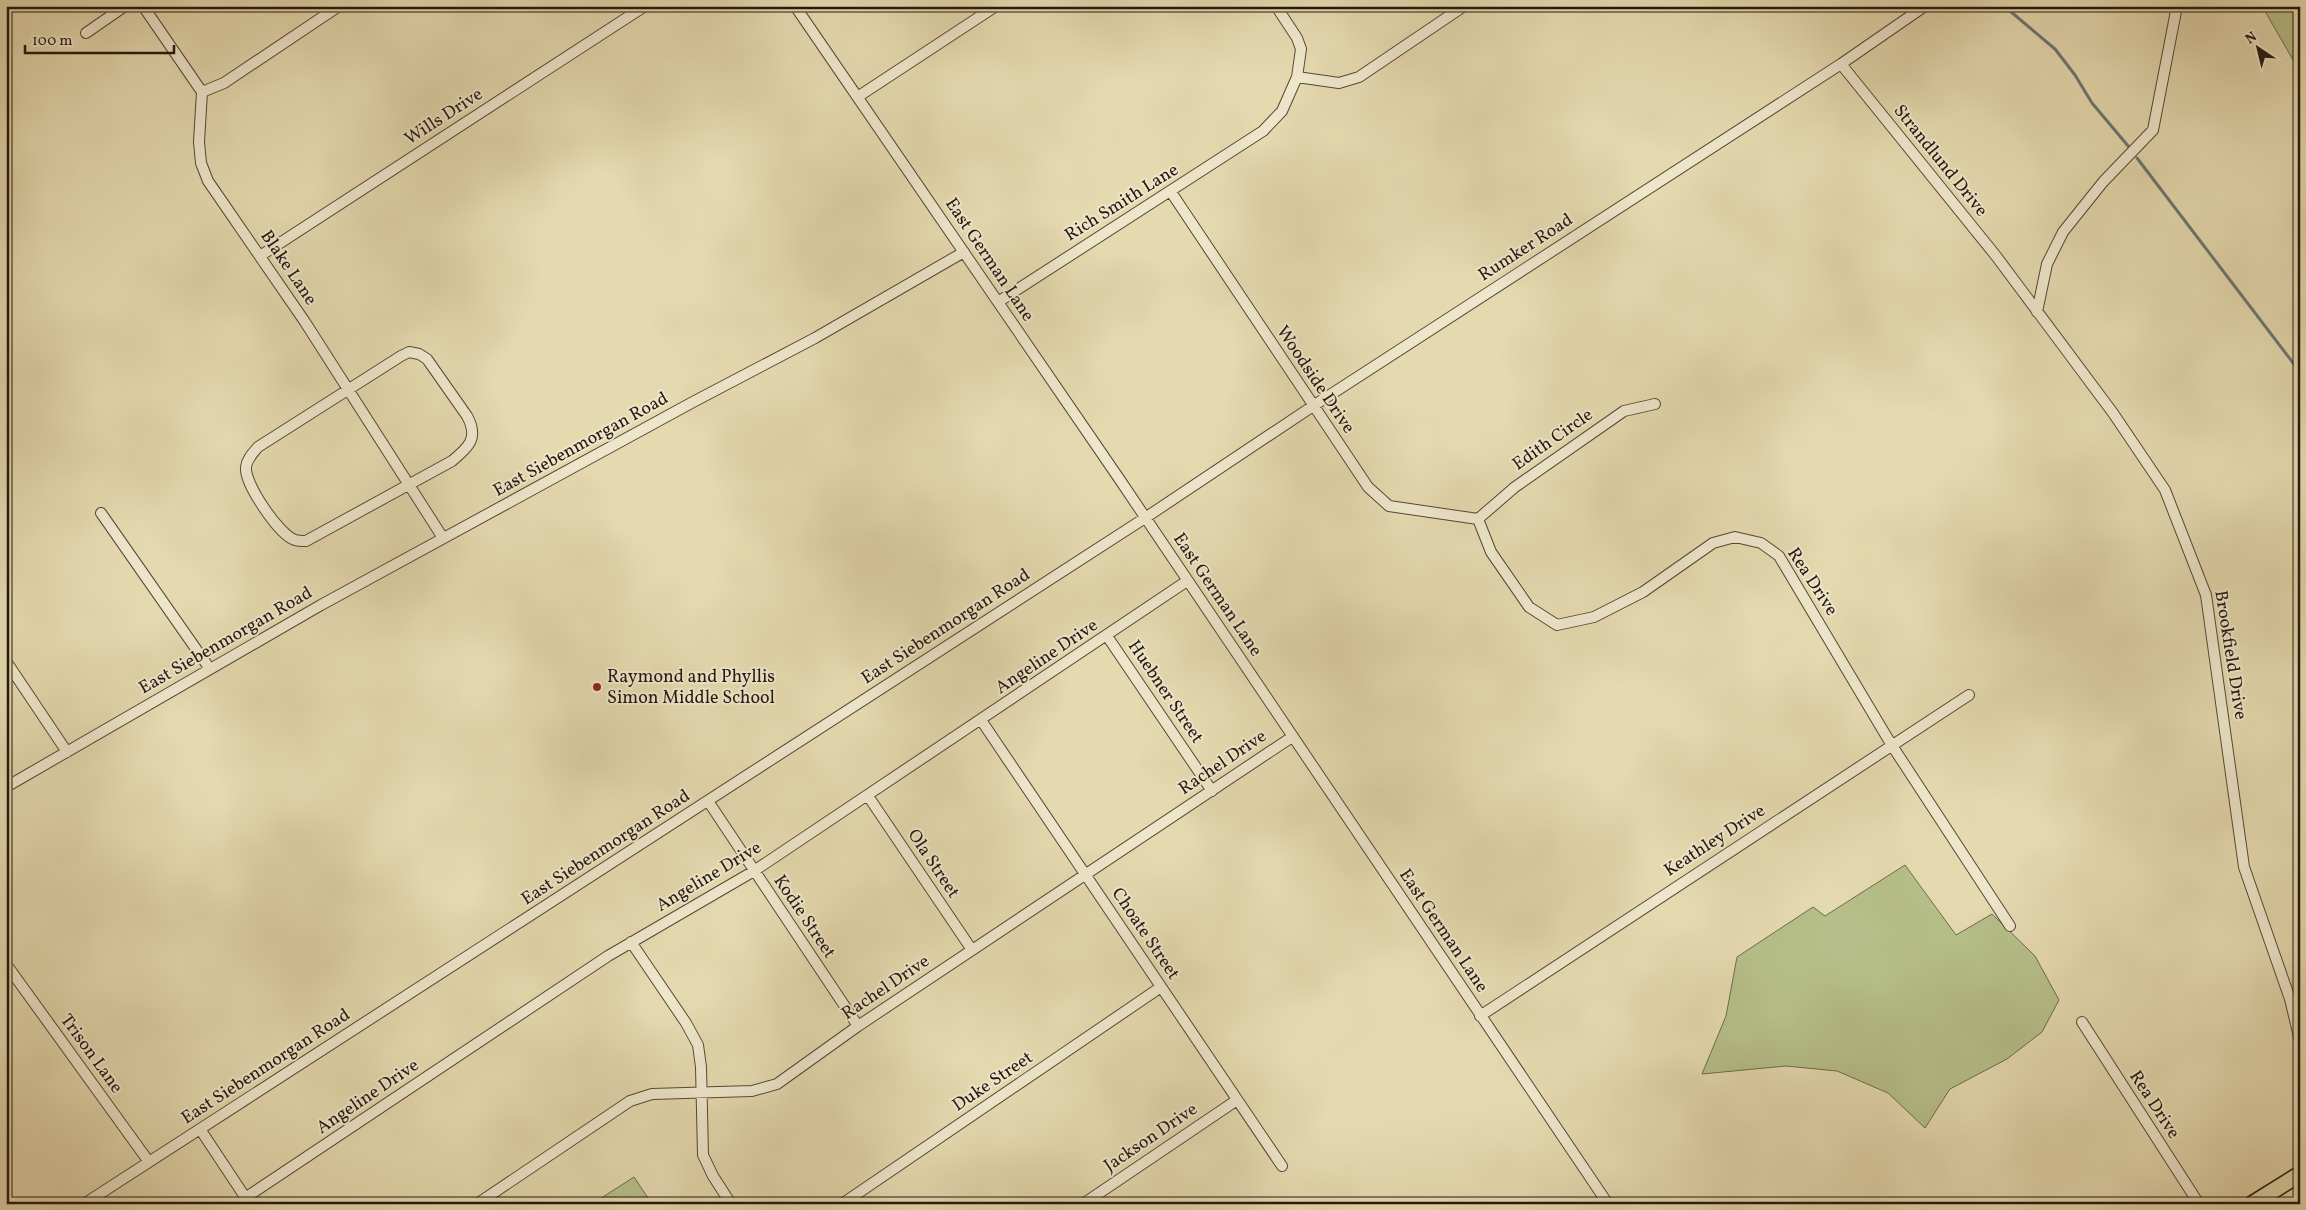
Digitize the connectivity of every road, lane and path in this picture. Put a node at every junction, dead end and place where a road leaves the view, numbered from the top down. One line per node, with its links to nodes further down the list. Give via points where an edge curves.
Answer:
1 (125, 6): 11 (street)
2 (143, 6): 14 (street)
3 (339, 6): 14 (street, via 224,83)
4 (645, 6): 18 (street, Wills Drive)
5 (795, 6): 15 (street, East German Lane)
6 (996, 6): 15 (street)
7 (1276, 6): 13 (street, Rich Smith Lane, via 1301,49)
8 (1464, 6): 13 (street, via 1359,77 1339,83)
9 (1924, 6): 12 (street, Rumker Road)
10 (2177, 6): 21 (street, via 2153,130 2103,182 2064,232 2047,264)
11 (86, 33)
12 (1841, 64): 19 (street, Strandlund Drive); 24 (street, Rumker Road)
13 (1297, 77): 16 (street, Rich Smith Lane, via 1282,111 1263,130)
14 (202, 92): 18 (street, Blake Lane, via 201,163 208,180)
15 (858, 96): 17 (street, East German Lane)
16 (1171, 192): 20 (street, Rich Smith Lane); 24 (street, Woodside Drive)
17 (964, 252): 20 (street, East German Lane); 29 (street, East Siebenmorgan Road, via 815,338)
18 (260, 256): 22 (street, Blake Lane)
19 (2014, 280): 21 (street, Brookfield Drive)
20 (998, 302): 27 (street, East German Lane)
21 (2037, 312): 53 (street, Brookfield Drive, via 2113,413 2165,490 2206,595 2244,867 2290,999)
22 (348, 389): 25 (street, Blake Lane); 25 (street, via 409,352 419,354 427,359 467,416 472,425 468,448); 25 (street, via 258,447 246,466 252,488 286,534 295,540 306,541)
23 (1655, 404): 28 (street, Edith Circle, via 1624,411 1515,487)
24 (1313, 406): 27 (street, Rumker Road); 28 (street, Woodside Drive, via 1368,487 1389,506)
25 (410, 485): 29 (street, Blake Lane)
26 (102, 513): 33 (street)
27 (1145, 518): 30 (street, East German Lane); 42 (street, East Siebenmorgan Road)
28 (1478, 519): 37 (street, Rea Drive, via 1491,552 1529,607 1557,625 1594,617 1643,592 1713,543 1736,537 1761,543 1780,556)
29 (443, 538): 33 (street, East Siebenmorgan Road)
30 (1187, 581): 31 (street, Angeline Drive); 36 (street, East German Lane)
31 (1107, 636): 35 (street, Angeline Drive); 40 (street, Huebner Street)
32 (6, 661): 38 (street)
33 (210, 669): 38 (street, East Siebenmorgan Road)
34 (1969, 695): 37 (street, Keathley Drive)
35 (981, 720): 41 (street, Angeline Drive); 44 (street, Choate Street)
36 (1292, 737): 40 (street, Rachel Drive); 50 (street, East German Lane)
37 (1891, 744): 45 (street, Rea Drive); 50 (street, Keathley Drive)
38 (67, 752): 39 (street, East Siebenmorgan Road)
39 (6, 788)
40 (1212, 791): 44 (street, Rachel Drive)
41 (868, 796): 43 (street, Angeline Drive); 47 (street, Ola Street)
42 (708, 801): 43 (street, Kodie Street); 56 (street, East Siebenmorgan Road)
43 (754, 871): 46 (street, Angeline Drive); 52 (street, Kodie Street)
44 (1086, 875): 47 (street, Rachel Drive); 49 (street, Choate Street)
45 (2010, 926)
46 (631, 942): 54 (street, via 698,1045); 60 (street, Angeline Drive)
47 (972, 950): 52 (street, Rachel Drive)
48 (6, 964): 57 (street, Trison Lane)
49 (1162, 987): 55 (street, Choate Street); 64 (street, Duke Street)
50 (1480, 1016): 66 (street, East German Lane)
51 (2082, 1022): 67 (street, Rea Drive)
52 (858, 1026): 54 (street, Rachel Drive, via 776,1084 752,1091)
53 (2300, 1041)
54 (701, 1093): 62 (street, Rachel Drive, via 652,1094 630,1102); 63 (street, via 703,1155)
55 (1237, 1100): 58 (street, Choate Street); 65 (street, Jackson Drive)
56 (200, 1129): 57 (street, East Siebenmorgan Road); 60 (street)
57 (149, 1162): 61 (street, East Siebenmorgan Road)
58 (1282, 1166)
59 (2300, 1174): 68 (highway)
60 (247, 1201)
61 (84, 1204)
62 (477, 1204)
63 (731, 1204)
64 (842, 1204)
65 (1083, 1204)
66 (1608, 1204)
67 (2200, 1204)
68 (2252, 1204)

